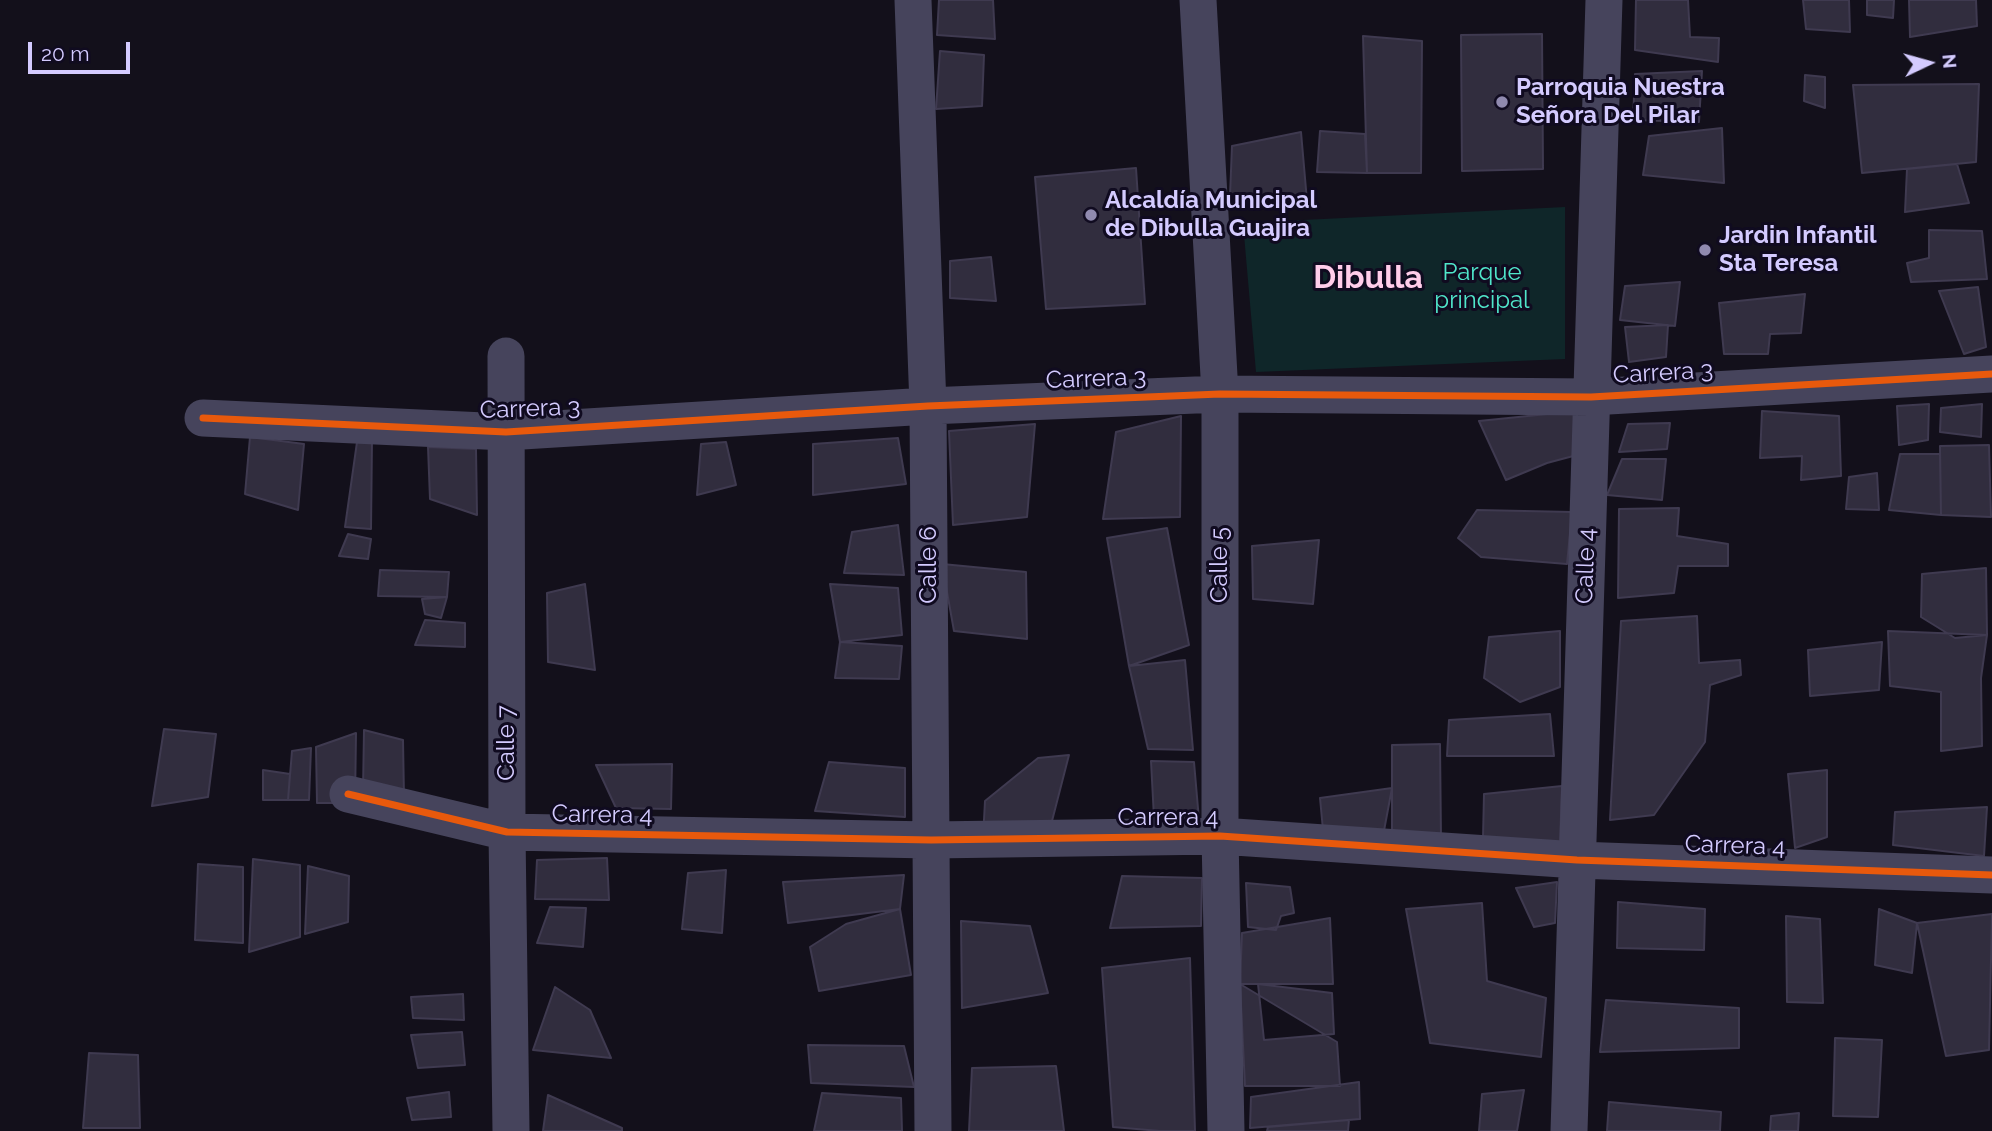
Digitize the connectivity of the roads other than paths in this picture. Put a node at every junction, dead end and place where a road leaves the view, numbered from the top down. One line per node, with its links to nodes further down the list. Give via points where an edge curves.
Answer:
1 (913, 0): 8 (street, Calle 6)
2 (1198, 0): 6 (street, Calle 5)
3 (1604, 0): 7 (street, Calle 4)
4 (506, 356): 10 (street, Calle 7)
5 (1992, 374): 7 (street, Carrera 3)
6 (1220, 394): 7 (street, Carrera 3); 8 (street, Carrera 3); 13 (street, Calle 5)
7 (1591, 397): 15 (street, Calle 4)
8 (928, 406): 10 (street, Carrera 3); 14 (street, Calle 6)
9 (203, 418): 10 (street, Carrera 3)
10 (506, 432): 12 (street, Calle 7)
11 (348, 794): 12 (street, Carrera 4)
12 (508, 832): 14 (street, Carrera 4); 17 (street, Calle 7)
13 (1220, 836): 14 (street, Carrera 4); 15 (street, Carrera 4); 19 (street, Calle 5)
14 (931, 840): 18 (street, Calle 6)
15 (1577, 860): 16 (street, Carrera 4); 20 (street, Calle 4)
16 (1992, 875)
17 (511, 1131)
18 (933, 1131)
19 (1226, 1131)
20 (1569, 1131)

